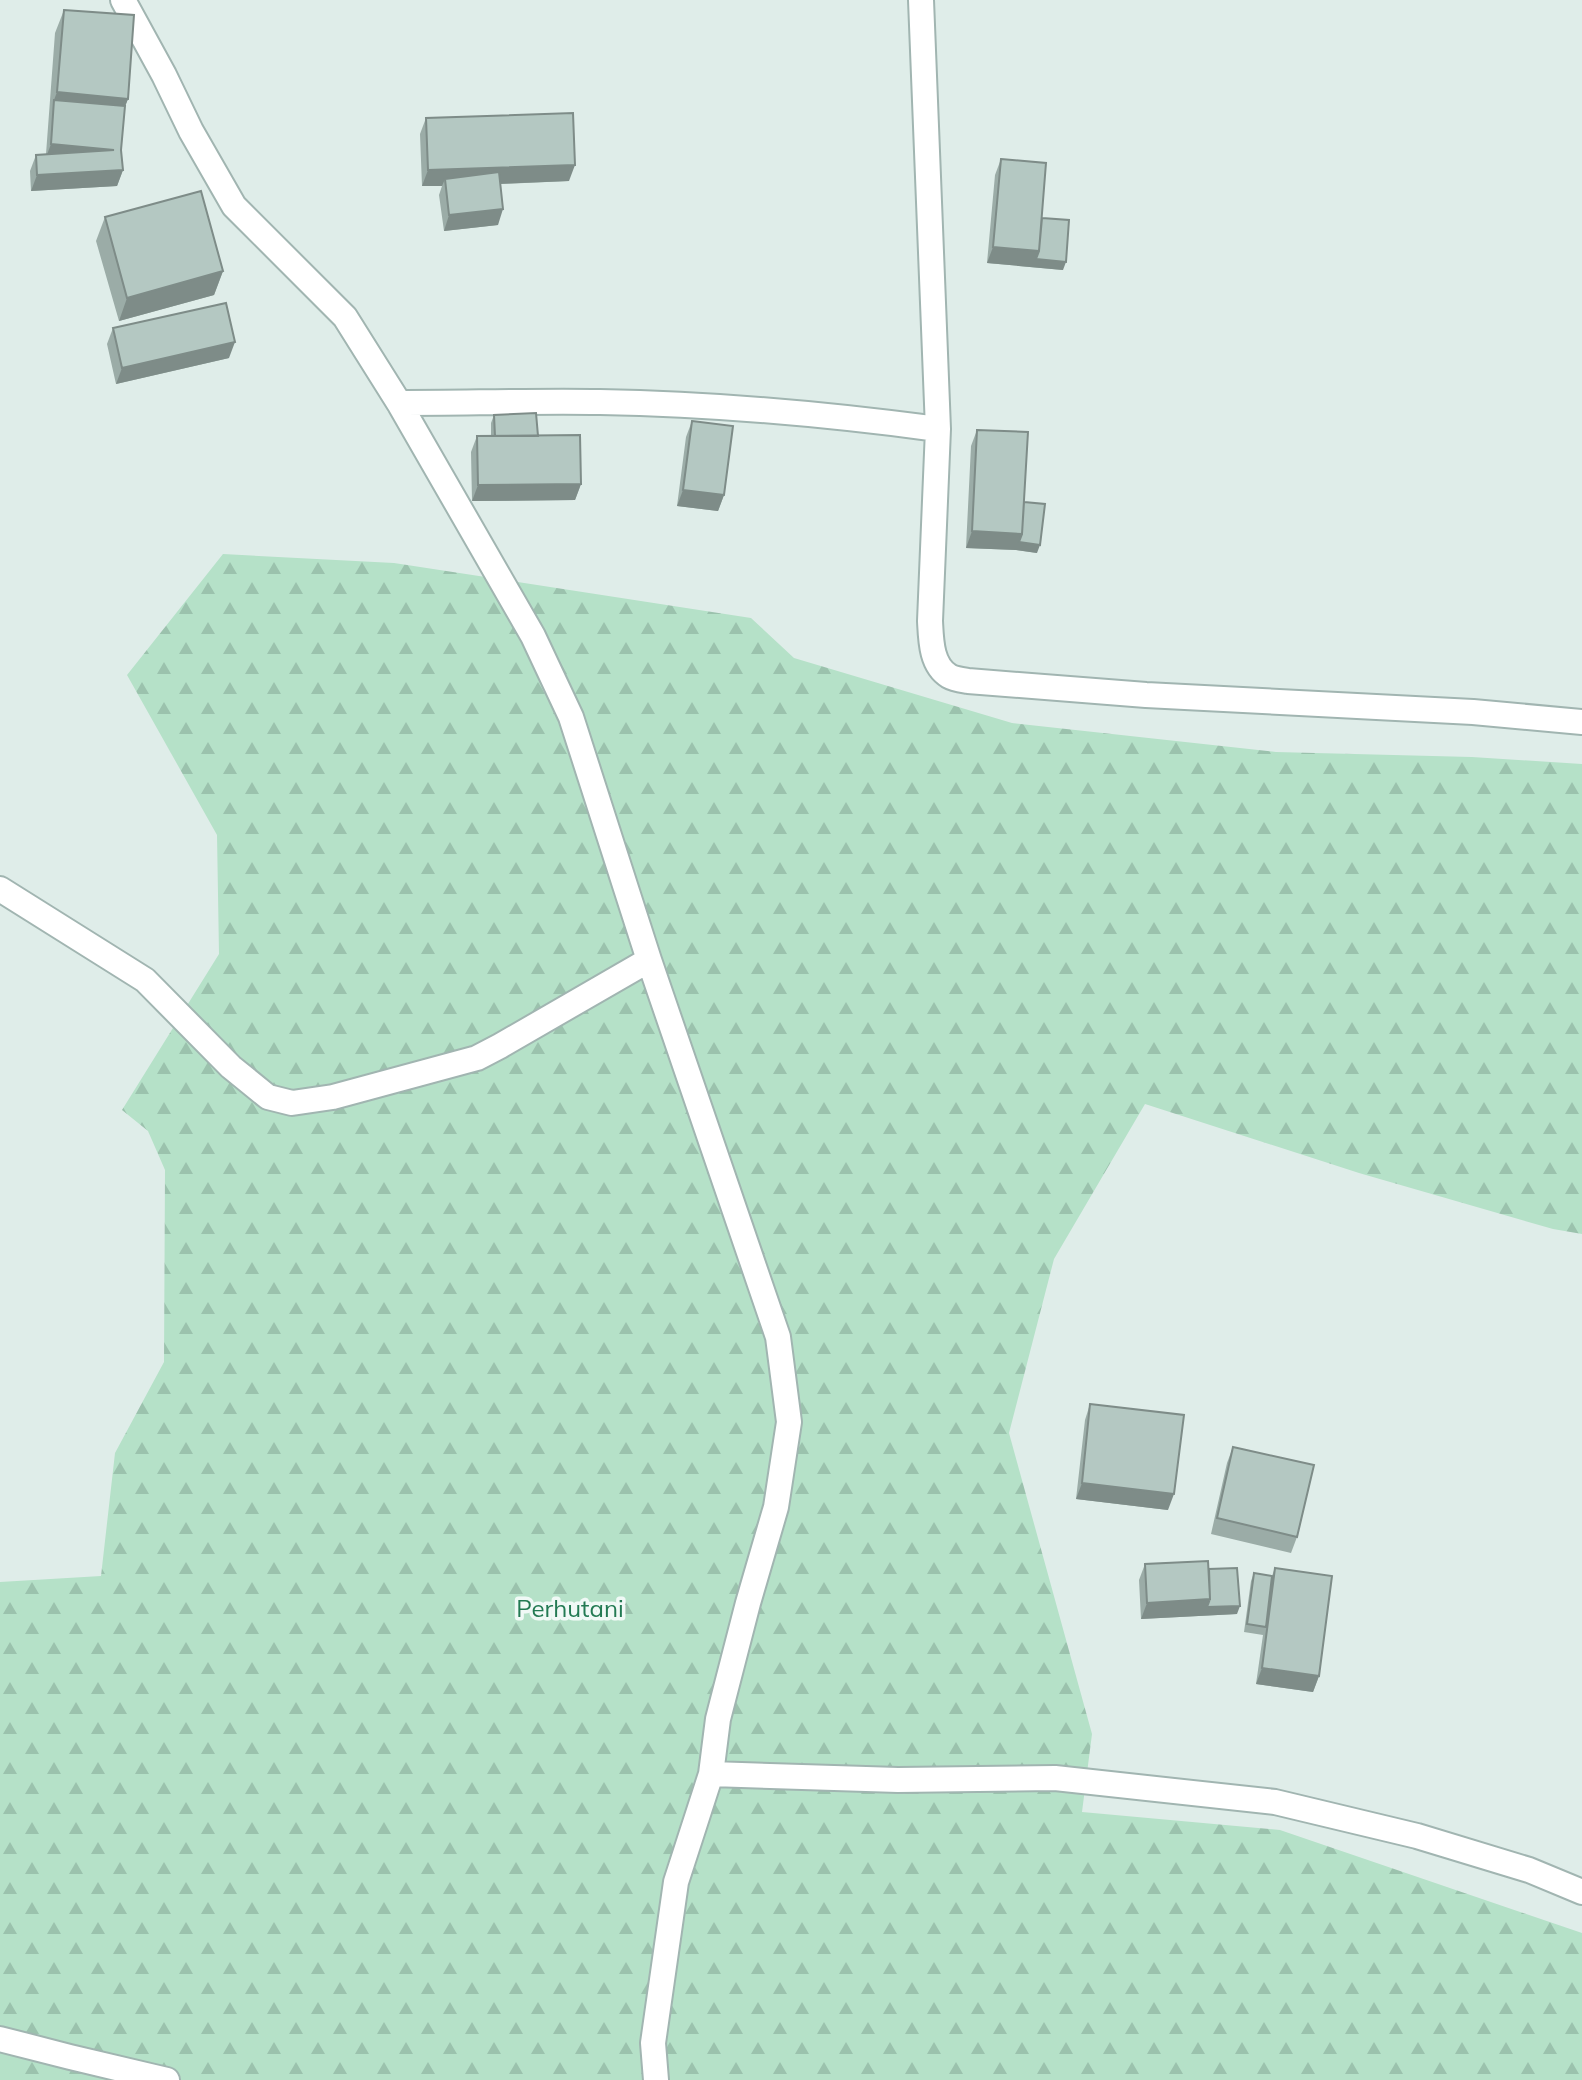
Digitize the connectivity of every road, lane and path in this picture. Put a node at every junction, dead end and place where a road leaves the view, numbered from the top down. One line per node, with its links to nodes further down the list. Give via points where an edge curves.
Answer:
1 (123, 0): 3 (street, via 234,206 345,317)
2 (921, 0): 4 (street)
3 (399, 403): 4 (street, via 601,402 849,417); 7 (street, via 533,636 571,717)
4 (938, 429): 5 (street, via 931,645 937,665 950,677 1146,695)
5 (1582, 722)
6 (0, 889): 7 (street, via 145,980 231,1067 268,1097 292,1103 477,1058)
7 (649, 960): 8 (street, via 778,1337 789,1422 776,1507 718,1719)
8 (711, 1774): 9 (street, via 1055,1778 1275,1802 1417,1836); 12 (street, via 676,1882 653,2043)
9 (1582, 1892)
10 (0, 2039): 11 (street)
11 (167, 2080)
12 (656, 2080)

